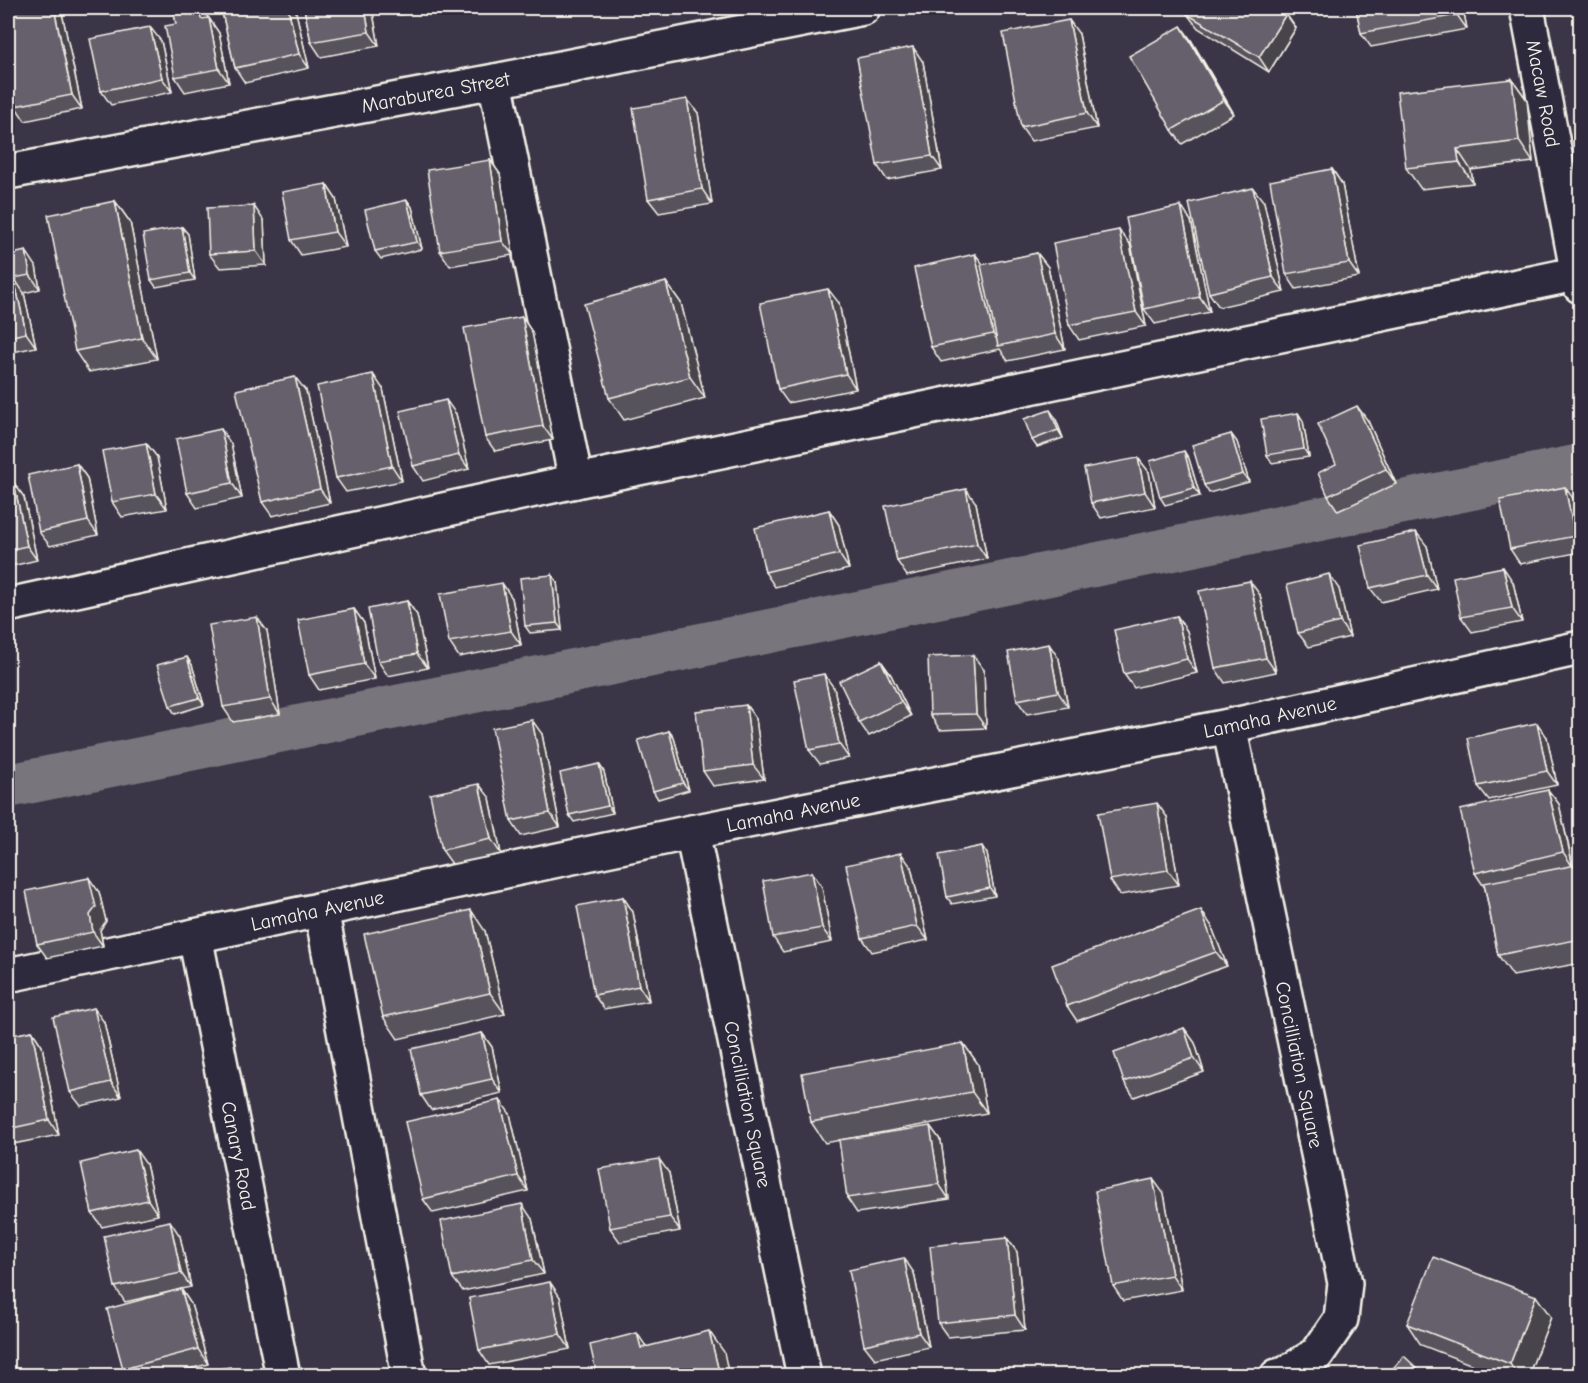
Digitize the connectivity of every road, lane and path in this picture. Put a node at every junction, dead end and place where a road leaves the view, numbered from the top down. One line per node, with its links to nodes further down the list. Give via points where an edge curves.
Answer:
1 (863, 8): 3 (street, Maraburea Street)
2 (1527, 8): 5 (street, Macaw Road)
3 (495, 81): 4 (street, Maraburea Street); 6 (street)
4 (8, 172)
5 (1580, 277): 6 (street)
6 (576, 481): 7 (street)
7 (8, 605)
8 (1581, 648): 9 (street, Lamaha Avenue)
9 (1229, 726): 10 (street, Lamaha Avenue); 17 (street, Concilliation Square, via 1345,1283 1341,1319 1317,1354)
10 (692, 832): 11 (street, Lamaha Avenue); 16 (street, Concilliation Square)
11 (321, 909): 12 (street, Lamaha Avenue); 15 (street)
12 (195, 936): 13 (street, Lamaha Avenue); 14 (street, Canary Road)
13 (8, 975)
14 (283, 1376)
15 (410, 1376)
16 (804, 1376)
17 (1277, 1376)

